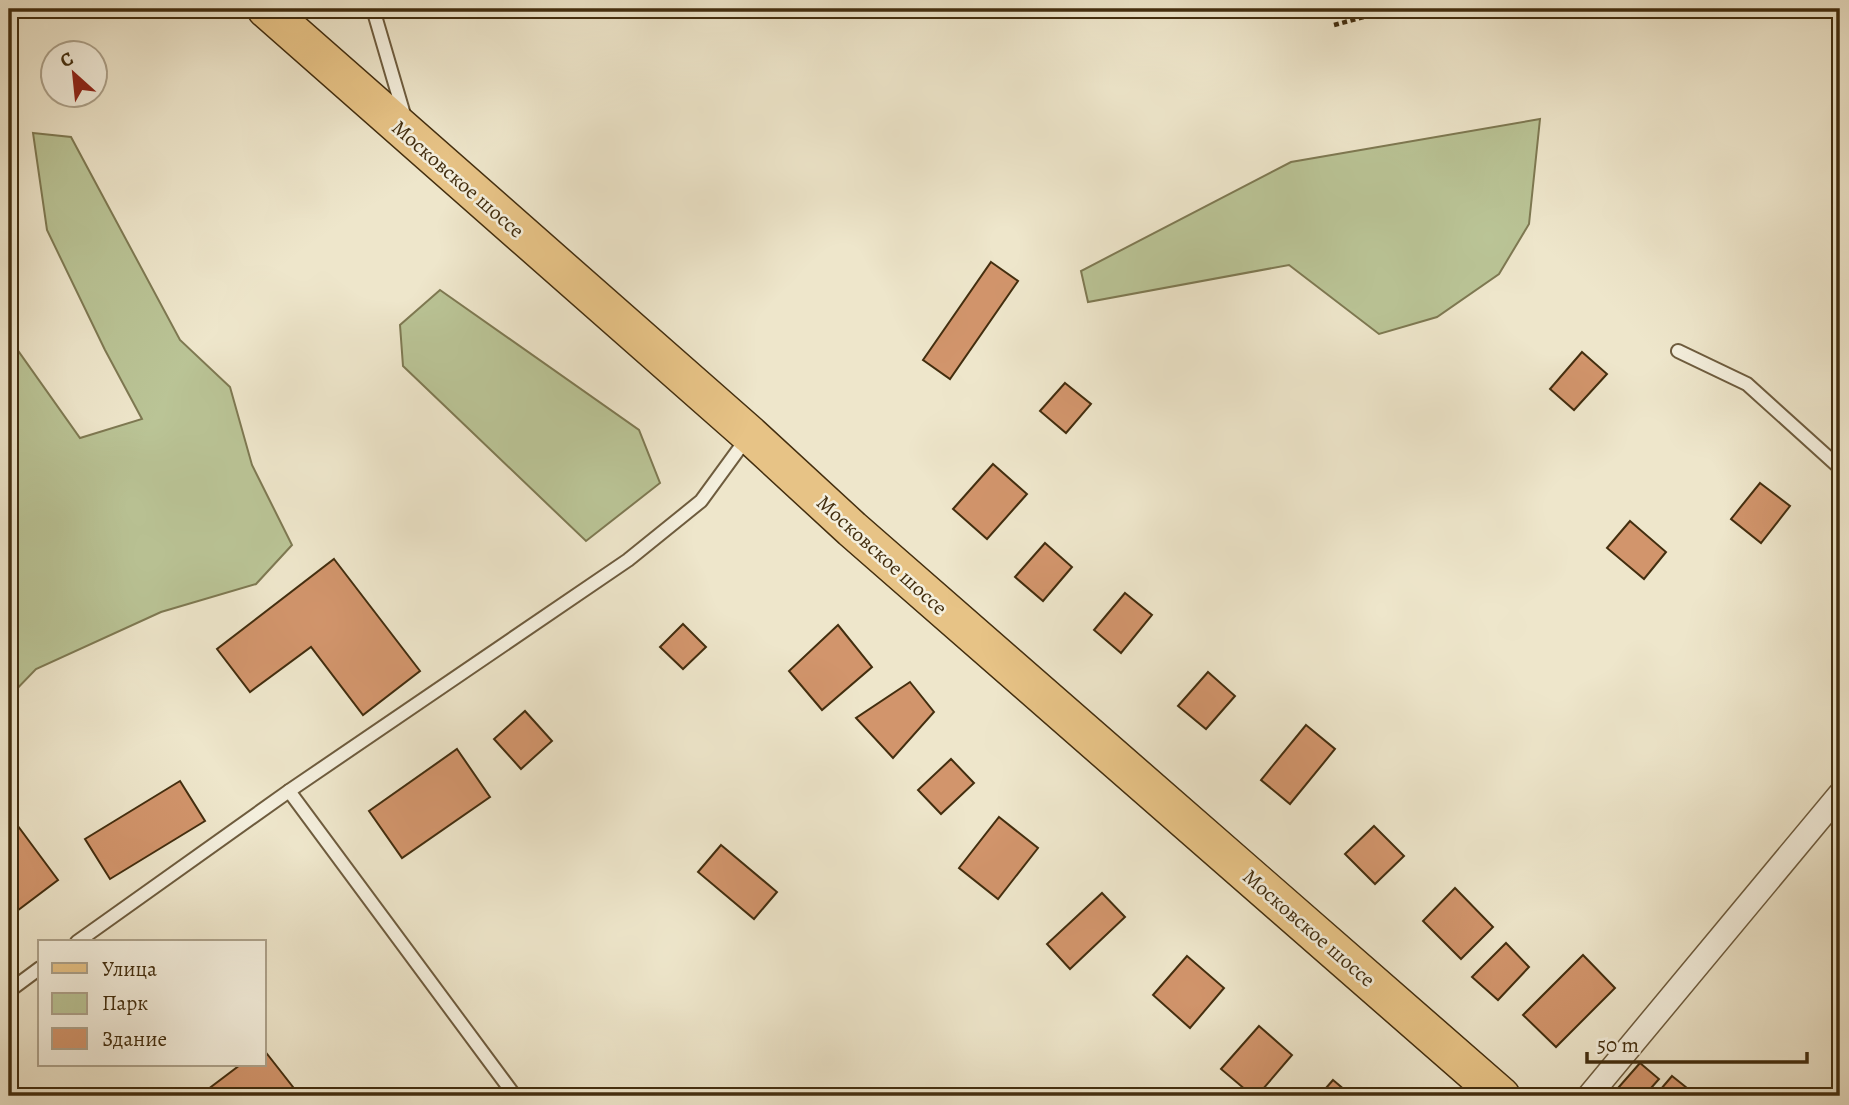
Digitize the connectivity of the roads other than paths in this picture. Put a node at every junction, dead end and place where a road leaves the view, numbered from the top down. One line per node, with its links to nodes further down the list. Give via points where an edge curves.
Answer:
1 (266, 9): 3 (main road, Московское шоссе)
2 (373, 9): 3 (lane)
3 (411, 138): 5 (main road, Московское шоссе)
4 (1678, 351): 6 (lane, via 1747,384)
5 (750, 435): 7 (lane, via 701,501 628,560); 13 (main road, Московское шоссе, via 873,548)
6 (1840, 468)
7 (289, 791): 9 (lane); 12 (lane)
8 (1840, 794): 14 (street)
9 (79, 940)
10 (38, 969): 11 (lane)
11 (9, 990)
12 (515, 1096)
13 (1501, 1096)
14 (1589, 1096)

